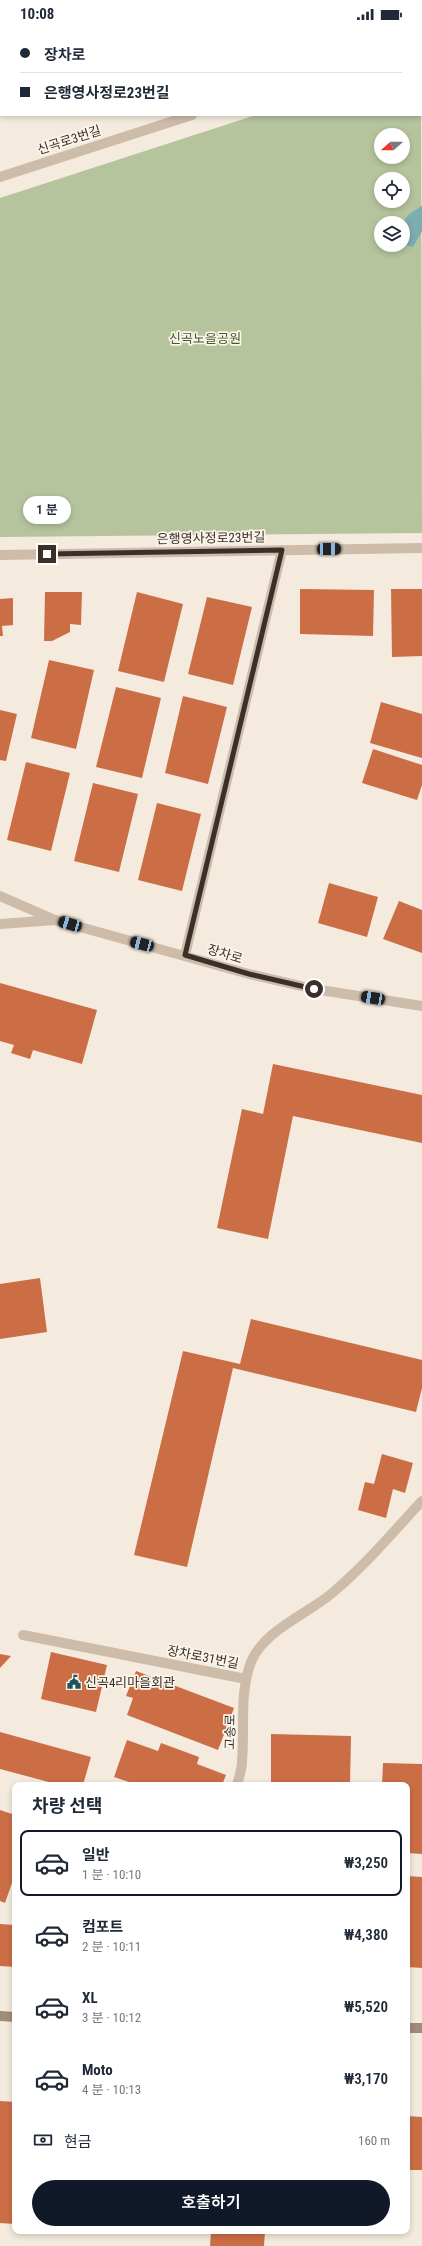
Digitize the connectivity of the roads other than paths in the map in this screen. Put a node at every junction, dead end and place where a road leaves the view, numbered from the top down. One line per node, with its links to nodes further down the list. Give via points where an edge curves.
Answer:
1 (189, 116): 2 (street, 신곡로3번길)
2 (0, 177)
3 (422, 548): 4 (street, 은행영사정로23번길)
4 (282, 550): 5 (street, 은행영사정로23번길); 9 (street)
5 (0, 555)
6 (0, 896): 7 (street)
7 (56, 920): 8 (street, 장차로); 9 (street, 장차로)
8 (0, 924)
9 (185, 955): 10 (street, 장차로, via 249,974 314,989)
10 (422, 1006)
11 (422, 1501): 13 (street, 장차로31번길, via 331,1595 291,1621 264,1644 252,1661)
12 (23, 1636): 13 (street, 장차로31번길)
13 (246, 1679): 14 (street, 고송로, via 242,1762)
14 (238, 1782)
15 (0, 2016): 16 (street)
16 (12, 2017)
17 (410, 2028): 18 (street)
18 (422, 2028)

